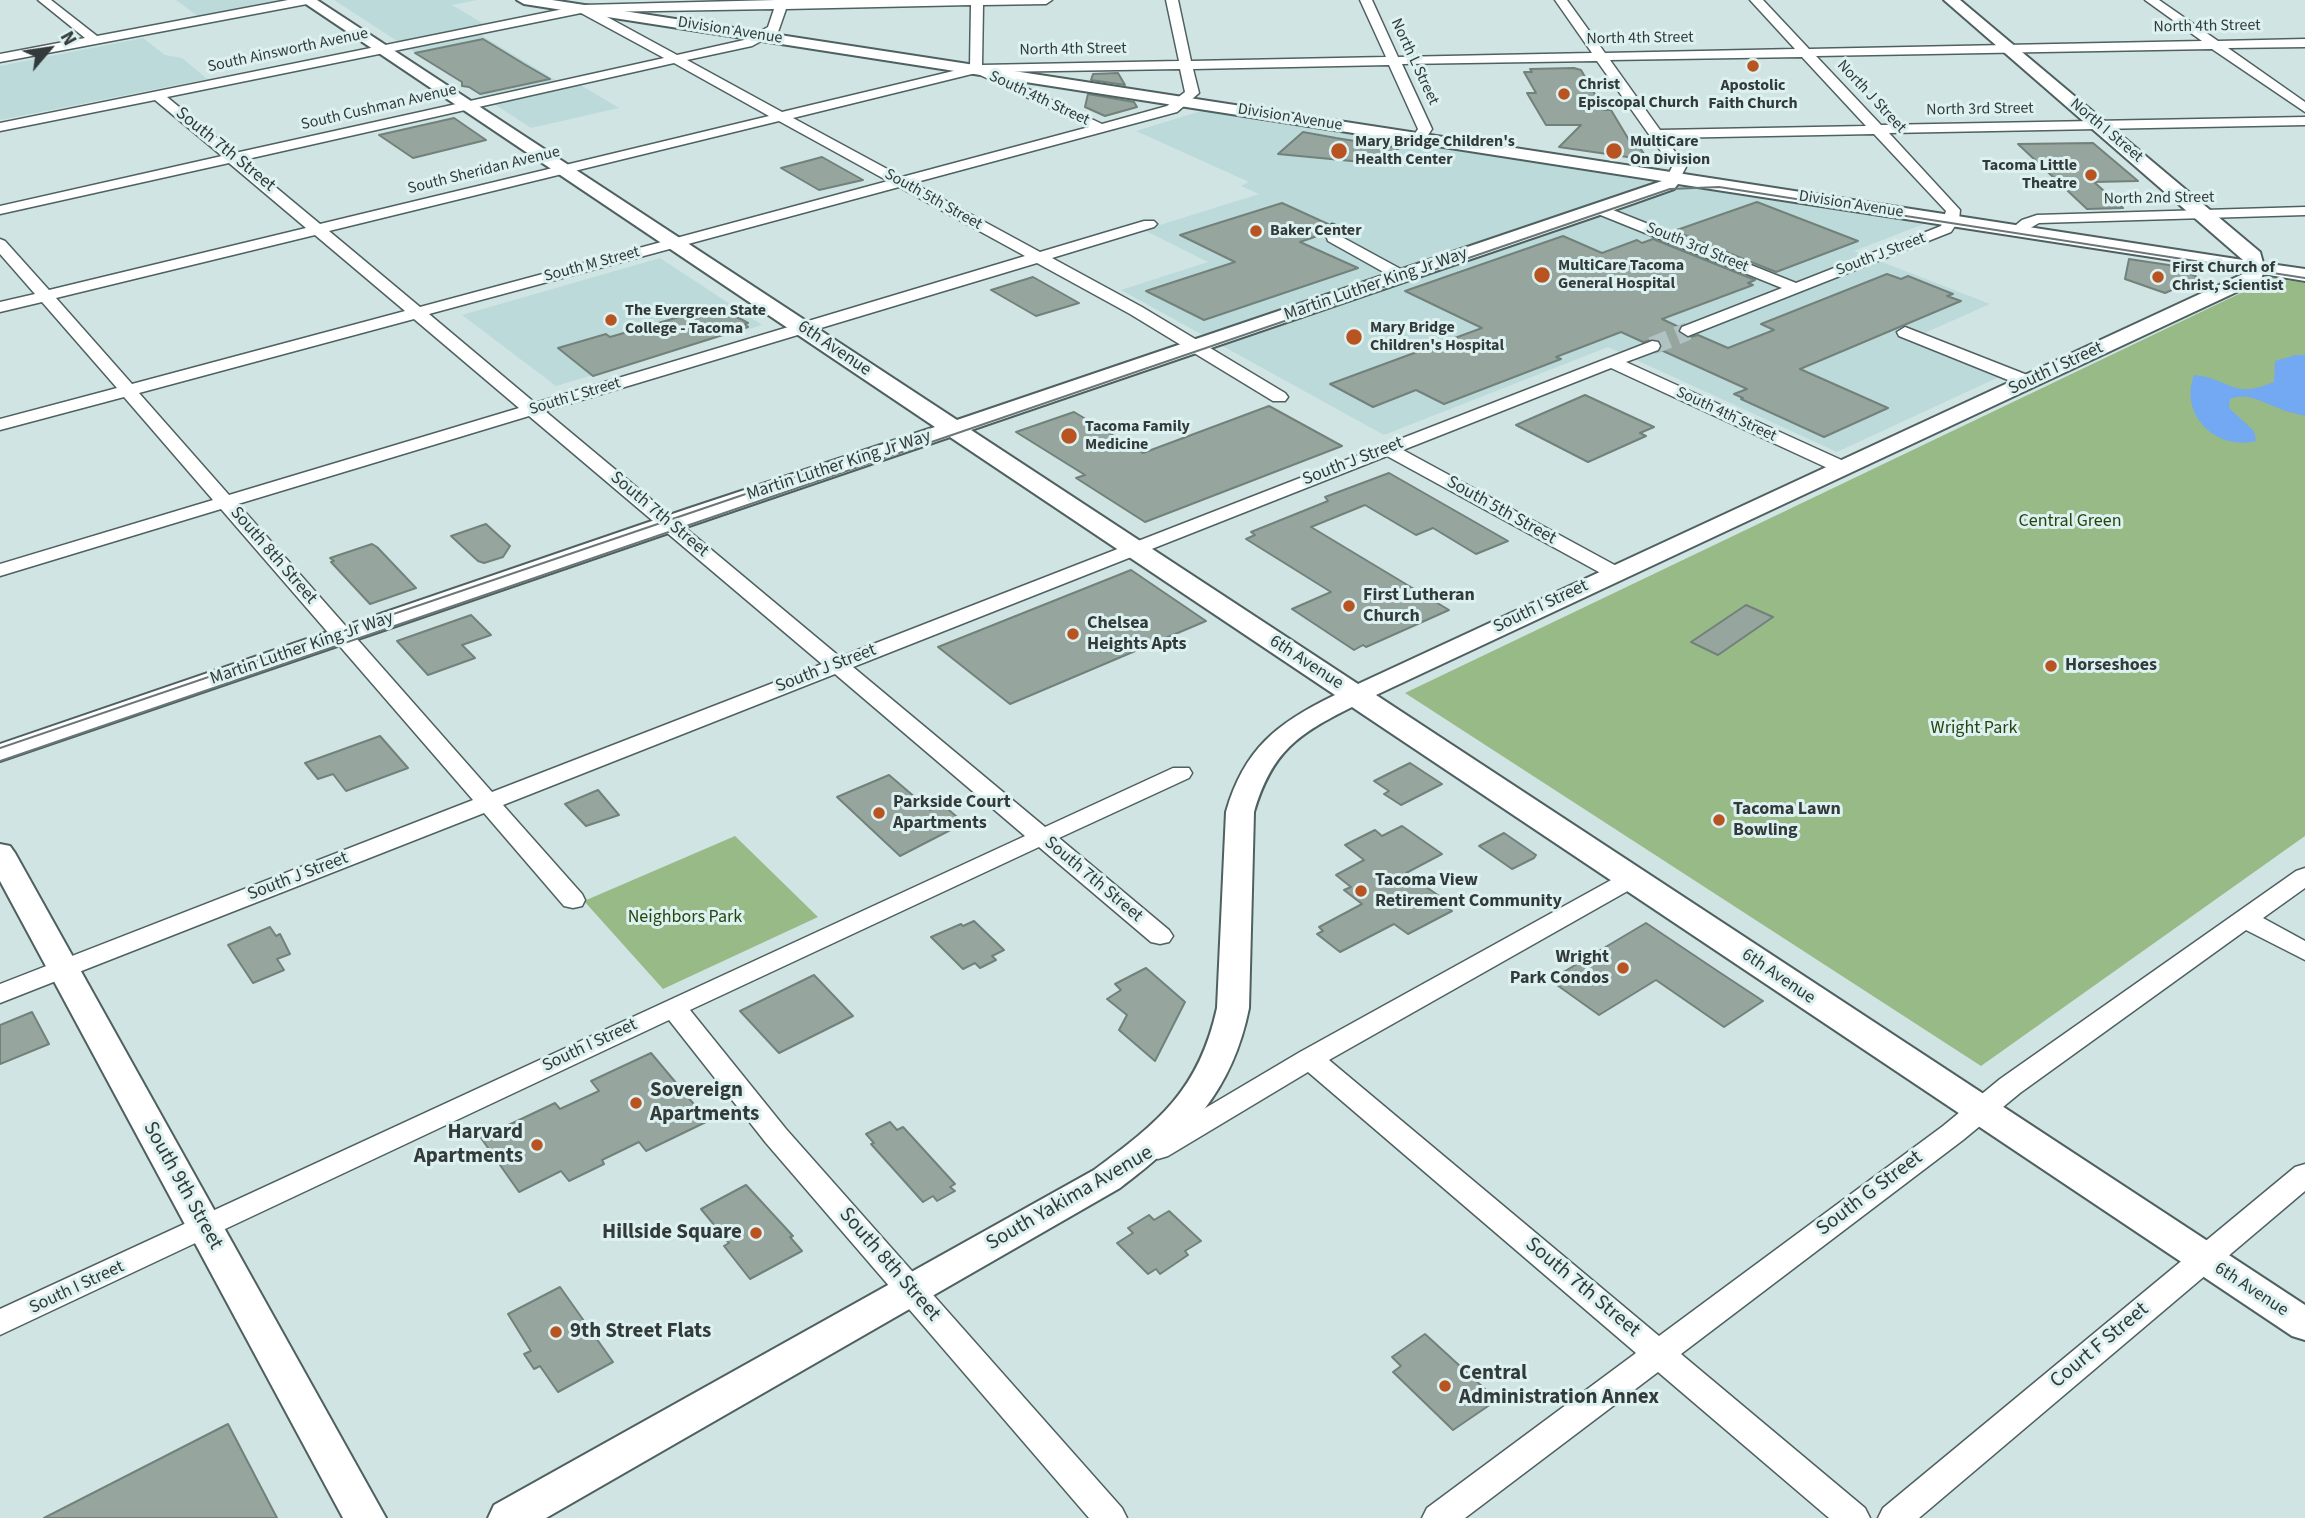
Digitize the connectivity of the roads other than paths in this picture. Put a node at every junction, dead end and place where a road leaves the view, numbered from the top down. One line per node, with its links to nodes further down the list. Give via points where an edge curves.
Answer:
1 (44, 0): 15 (street)
2 (307, 0): 15 (street); 19 (main road, 6th Avenue)
3 (524, 0): 13 (main road, Division Avenue)
4 (1046, 0): 11 (street, South Ainsworth Avenue)
5 (1172, 0): 25 (street)
6 (1366, 0): 24 (street, North L Street)
7 (1561, 0): 21 (street)
8 (1756, 0): 20 (street, North J Street)
9 (1951, 0): 18 (main road, North I Street)
10 (2151, 0): 17 (street)
11 (976, 1): 12 (street, South Ainsworth Avenue); 26 (street)
12 (781, 3): 13 (street, South Ainsworth Avenue); 14 (street, via 774,29)
13 (585, 5): 14 (main road, Division Avenue); 19 (street, South Ainsworth Avenue); 23 (street, South 5th Street)
14 (764, 36): 23 (street, South Cushman Avenue); 26 (main road, Division Avenue)
15 (94, 40): 22 (street)
16 (2305, 43): 17 (street, North 4th Street)
17 (2215, 45): 18 (street, North 4th Street); 30 (street)
18 (2008, 49): 20 (street, North 4th Street); 33 (main road, North I Street)
19 (380, 50): 27 (street, South Ainsworth Avenue); 29 (main road, 6th Avenue)
20 (1805, 53): 21 (street, North 4th Street); 36 (street, North J Street)
21 (1601, 57): 24 (street, North 4th Street); 37 (street)
22 (0, 58)
23 (676, 59): 29 (street, South Cushman Avenue); 31 (street, South 5th Street)
24 (1394, 61): 25 (street, North 4th Street); 38 (street, North L Street, via 1426,130)
25 (1186, 65): 26 (street, North 4th Street); 28 (street, via 1192,93)
26 (976, 69): 28 (main road, Division Avenue); 31 (street, South Sheridan Avenue); 35 (street, South 4th Street)
27 (157, 95): 34 (street, South Ainsworth Avenue); 39 (street, South 7th Street)
28 (1182, 101): 35 (street, South M Street, via 1172,109); 38 (main road, Division Avenue)
29 (467, 106): 39 (street, South Cushman Avenue); 40 (main road, 6th Avenue)
30 (2305, 108)
31 (781, 117): 40 (street, South Sheridan Avenue); 42 (street, South 5th Street)
32 (2305, 121): 33 (street, North 3rd Street)
33 (2098, 125): 36 (street, North 3rd Street); 46 (main road, North I Street)
34 (0, 127)
35 (1101, 128): 42 (street, South M Street)
36 (1878, 130): 37 (street, North 3rd Street); 47 (street, North J Street, via 1953,210)
37 (1656, 134): 41 (street, via 1679,167)
38 (1419, 138): 41 (main road, Division Avenue)
39 (235, 158): 44 (street, South Cushman Avenue); 49 (street, South 7th Street)
40 (565, 170): 49 (street, South Sheridan Avenue); 52 (main road, 6th Avenue)
41 (1674, 177): 43 (main road, Martin Luther King Jr Way, via 1668,185); 47 (main road, Division Avenue)
42 (900, 182): 52 (street, South M Street); 54 (street, South 5th Street)
43 (1598, 209): 57 (main road, Martin Luther King Jr Way); 58 (street, South 3rd Street)
44 (0, 210)
45 (2305, 211): 46 (street, North 2nd Street)
46 (2205, 215): 51 (street, North 2nd Street, via 2037,219); 55 (main road, North I Street, via 2253,256)
47 (1952, 220): 51 (main road, Division Avenue); 58 (street, South J Street, via 1946,229)
48 (1149, 224): 54 (street, South L Street)
49 (320, 229): 59 (street, South Sheridan Avenue); 61 (street, South 7th Street)
50 (1332, 229): 57 (street, via 1334,238)
51 (2018, 230): 55 (main road, Division Avenue)
52 (675, 243): 61 (street, South M Street); 62 (main road, 6th Avenue)
53 (0, 244): 59 (street, South 8th Street)
54 (1037, 257): 62 (street, South L Street); 66 (street, South 5th Street, via 1182,336)
55 (2253, 266): 56 (main road, Division Avenue); 68 (main road, South I Street, via 2253,277)
56 (2305, 275)
57 (1402, 276): 66 (main road, Martin Luther King Jr Way)
58 (1796, 288): 63 (street, South J Street)
59 (46, 296): 60 (street, South Sheridan Avenue); 69 (street, South 8th Street)
60 (0, 307)
61 (419, 312): 69 (street, South M Street); 71 (street, South 7th Street)
62 (803, 328): 71 (street, South L Street); 73 (main road, 6th Avenue)
63 (1688, 331)
64 (1905, 332): 68 (street)
65 (1652, 346): 67 (street, South J Street)
66 (1194, 347): 70 (street, South 5th Street); 73 (main road, Martin Luther King Jr Way)
67 (1611, 362): 74 (street, South J Street); 75 (street, South 4th Street)
68 (2029, 382): 75 (main road, South I Street)
69 (128, 390): 72 (street, South M Street); 76 (street, South 8th Street)
70 (1279, 397)
71 (535, 409): 76 (street, South L Street); 77 (street, South 7th Street)
72 (0, 425)
73 (952, 429): 77 (main road, Martin Luther King Jr Way); 78 (main road, 6th Avenue)
74 (1387, 449): 78 (street, South J Street); 80 (street, South 5th Street)
75 (1841, 467): 80 (main road, South I Street)
76 (226, 502): 79 (street, South L Street); 81 (street, South 8th Street)
77 (667, 523): 81 (main road, Martin Luther King Jr Way); 82 (street, South 7th Street)
78 (1134, 549): 82 (street, South J Street); 83 (main road, 6th Avenue)
79 (0, 570)
80 (1615, 573): 83 (main road, South I Street)
81 (342, 635): 84 (main road, Martin Luther King Jr Way); 86 (street, South 8th Street)
82 (838, 664): 86 (street, South J Street); 87 (street, South 7th Street)
83 (1355, 695): 90 (main road, 6th Avenue); 101 (main road, South I Street, via 1284,733 1249,781 1240,812 1233,1008 1223,1054 1177,1121)
84 (0, 753)
85 (1181, 773): 87 (street, South I Street)
86 (487, 802): 91 (street, South 8th Street); 95 (street, South J Street)
87 (1044, 838): 93 (street, South 7th Street); 97 (street, South I Street)
88 (0, 853): 95 (main road, South 9th Street)
89 (2305, 876): 92 (street, South G Street)
90 (1631, 879): 98 (street, South Yakima Avenue); 99 (main road, 6th Avenue)
91 (573, 900)
92 (2245, 919): 94 (street); 99 (street, South G Street)
93 (1160, 936)
94 (2305, 952)
95 (64, 969): 96 (street, South J Street); 102 (main road, South 9th Street)
96 (0, 994)
97 (673, 1007): 102 (street, South I Street); 104 (street, South 8th Street, via 776,1136)
98 (1310, 1059): 101 (street, South Yakima Avenue); 107 (street, South 7th Street)
99 (1979, 1109): 103 (main road, 6th Avenue); 107 (street, South G Street)
100 (2305, 1175): 103 (street, Court F Street)
101 (1107, 1178): 104 (main road, South Yakima Avenue)
102 (206, 1228): 105 (street, South I Street); 108 (main road, South 9th Street)
103 (2203, 1258): 106 (main road, 6th Avenue); 113 (street, Court F Street)
104 (910, 1289): 109 (main road, South Yakima Avenue); 110 (street, South 8th Street)
105 (0, 1323)
106 (2305, 1325)
107 (1659, 1353): 111 (street, South G Street); 112 (street, South 7th Street)
108 (365, 1518)
109 (509, 1518)
110 (1110, 1518)
111 (1438, 1518)
112 (1853, 1518)
113 (1895, 1518)

